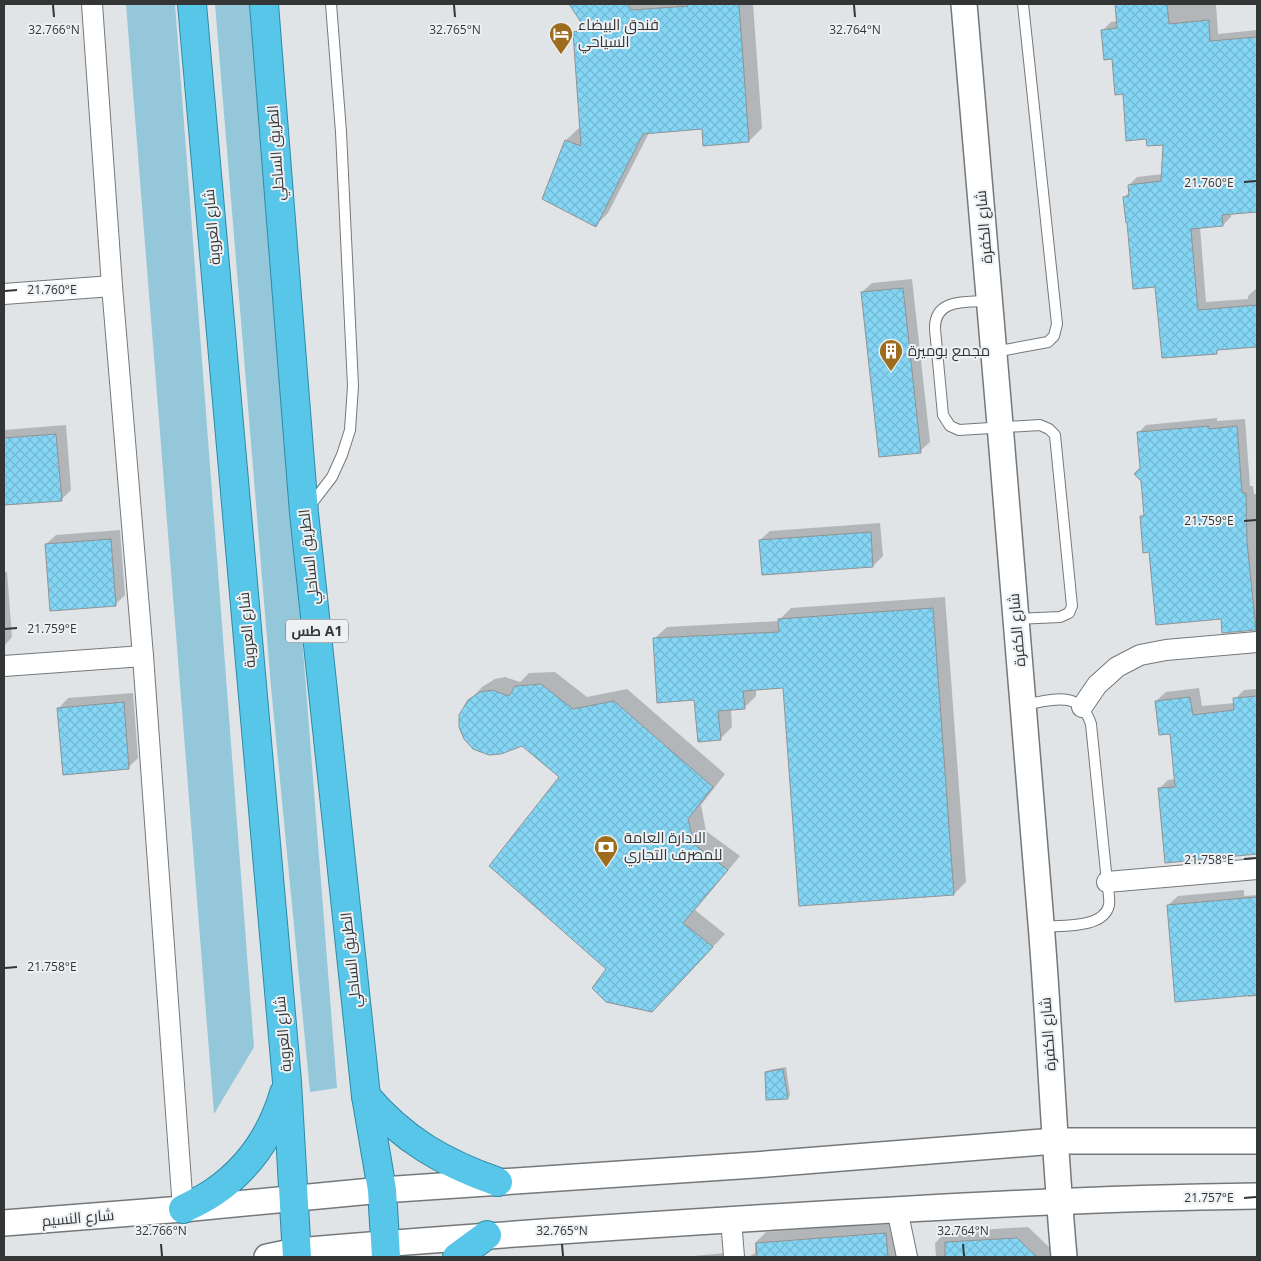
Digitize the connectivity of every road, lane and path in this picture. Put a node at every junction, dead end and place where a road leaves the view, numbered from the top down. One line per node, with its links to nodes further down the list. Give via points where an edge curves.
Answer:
1 (92, 4): 7 (street)
2 (192, 4): 22 (highway, شارع العروبة)
3 (264, 4): 12 (highway, الطريق الساحلي / طس A1)
4 (331, 4): 12 (lane, via 341,132 353,386 350,430 342,455 332,477)
5 (964, 4): 9 (street, شارع الكفرة)
6 (1023, 4): 10 (lane, via 1057,324 1054,336 1048,342)
7 (112, 286): 8 (street); 15 (street)
8 (4, 294)
9 (990, 301): 10 (street, شارع الكفرة); 11 (lane, via 948,305 937,316 935,330 945,421 954,429)
10 (994, 352): 11 (street, شارع الكفرة)
11 (1001, 428): 13 (street, شارع الكفرة); 13 (lane, via 1040,425 1055,435 1072,606 1060,617)
12 (304, 513): 23 (highway, الطريق الساحلي / طس A1)
13 (1015, 619): 17 (street, شارع الكفرة)
14 (1257, 642): 18 (street, via 1140,655 1116,667 1097,685)
15 (144, 656): 16 (street); 31 (street)
16 (4, 666)
17 (1023, 705): 18 (lane, via 1062,698); 21 (street, شارع الكفرة)
18 (1082, 707): 20 (lane, via 1091,724)
19 (1257, 869): 20 (street)
20 (1107, 882): 21 (lane, via 1109,905 1097,920)
21 (1041, 927): 24 (street, شارع الكفرة)
22 (287, 1082): 29 (highway, شارع العروبة); 31 (highway, via 277,1115 256,1152 213,1193)
23 (366, 1096): 26 (highway, via 408,1137 466,1170); 27 (highway, الطريق الساحلي / طس A1)
24 (1055, 1141): 25 (street, شارع النسيم); 26 (street, شارع النسيم); 30 (street, شارع الكفرة)
25 (1257, 1141)
26 (498, 1182): 27 (street, شارع النسيم)
27 (382, 1190): 29 (street, شارع النسيم); 36 (highway, الطريق الساحلي / طس A1)
28 (1257, 1196): 30 (street)
29 (292, 1199): 31 (street, شارع النسيم); 37 (highway, شارع العروبة)
30 (1059, 1201): 32 (street); 42 (street, شارع الكفرة)
31 (183, 1209): 34 (street, شارع النسيم)
32 (898, 1209): 33 (street); 41 (street)
33 (731, 1220): 35 (street); 40 (street)
34 (4, 1224)
35 (487, 1235): 36 (street); 39 (highway)
36 (385, 1250): 37 (street)
37 (296, 1254): 38 (street)
38 (267, 1257)
39 (457, 1257)
40 (734, 1257)
41 (907, 1257)
42 (1064, 1257)

